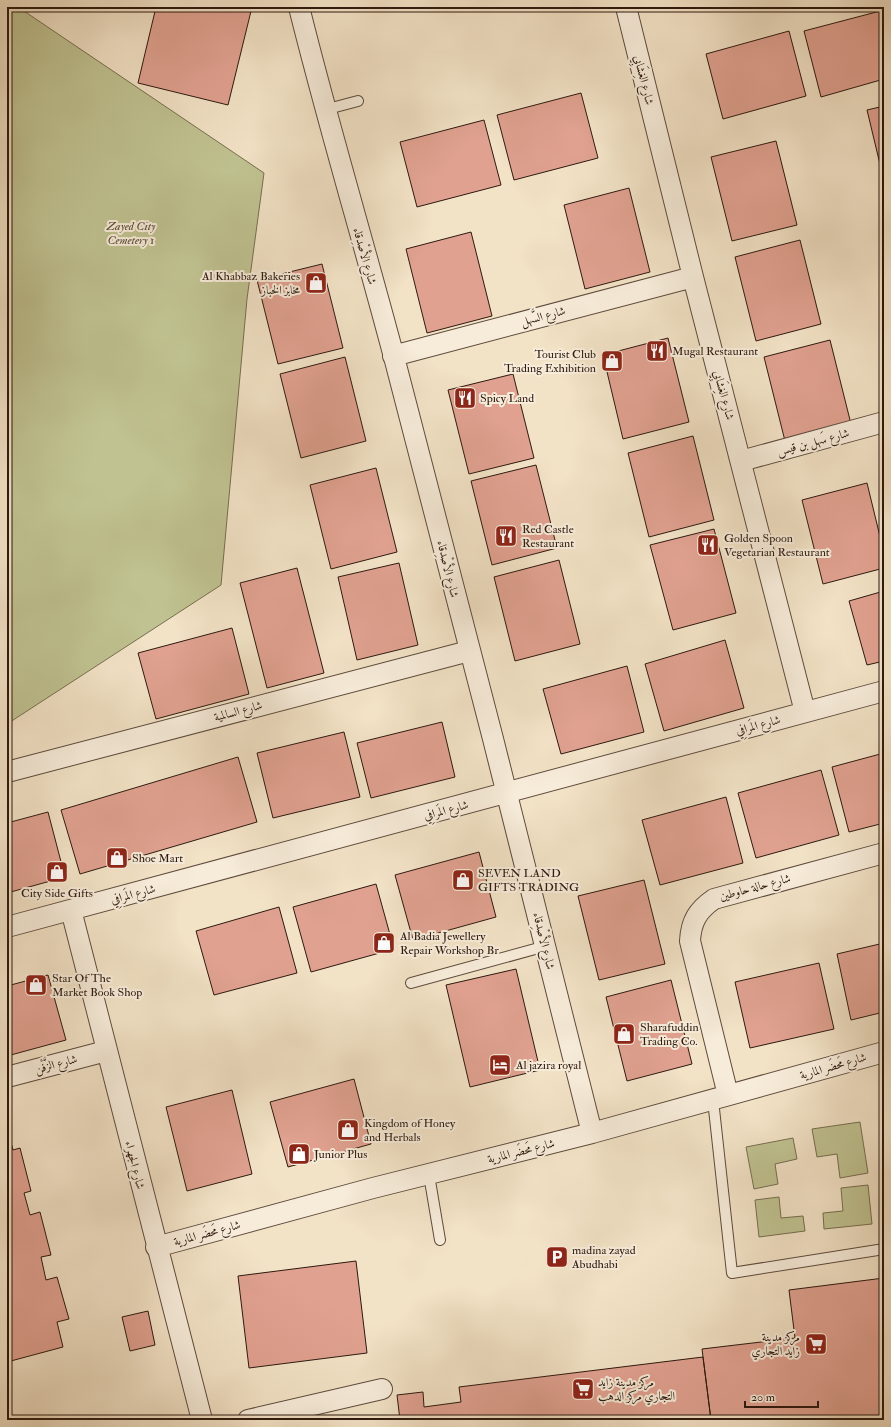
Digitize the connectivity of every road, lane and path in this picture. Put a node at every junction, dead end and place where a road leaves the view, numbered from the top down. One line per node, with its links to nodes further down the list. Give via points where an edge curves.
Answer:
1 (299, 7): 4 (street, شارع الأصْدِقاء)
2 (626, 7): 5 (street, شارع الغِشَابِي)
3 (358, 101): 4 (lane)
4 (324, 110): 6 (street, شارع الأصْدِقاء)
5 (693, 277): 6 (street, شارع السَّهل); 8 (street, شارع الغِشَابِي)
6 (393, 356): 9 (street, شارع الأصْدِقاء)
7 (884, 422): 8 (street, شارع سَهل بن قيس)
8 (741, 461): 11 (street, شارع الغِشَابِي)
9 (469, 651): 12 (street, شارع السالمية); 13 (street, شارع الأصْدِقاء)
10 (884, 691): 11 (street, شارع المَرافِي)
11 (805, 712): 13 (street, شارع المَرافِي)
12 (7, 772)
13 (508, 793): 15 (street, شارع المَرافِي); 17 (street, شارع الأصْدِقاء)
14 (884, 853): 22 (street, شارع حالة حاوطين, via 714,899 695,916 690,941)
15 (71, 910): 16 (street, شارع المَرافِي); 19 (street, شارع الجهراء)
16 (7, 927)
17 (546, 946): 18 (lane); 23 (street, شارع الأصْدِقاء)
18 (411, 983)
19 (106, 1050): 21 (street, شارع الزَّفْن); 26 (street, شارع الجهراء)
20 (884, 1052): 22 (street, شارع مَحضَر المارية)
21 (7, 1077)
22 (720, 1097): 23 (street, شارع مَحضَر المارية); 27 (lane, via 732,1273)
23 (592, 1133): 24 (street, شارع مَحضَر المارية)
24 (429, 1175): 25 (lane); 26 (street, شارع مَحضَر المارية)
25 (440, 1240)
26 (156, 1247): 29 (street, شارع الجهراء)
27 (884, 1249)
28 (382, 1389): 30 (street)
29 (202, 1420)
30 (248, 1420)

